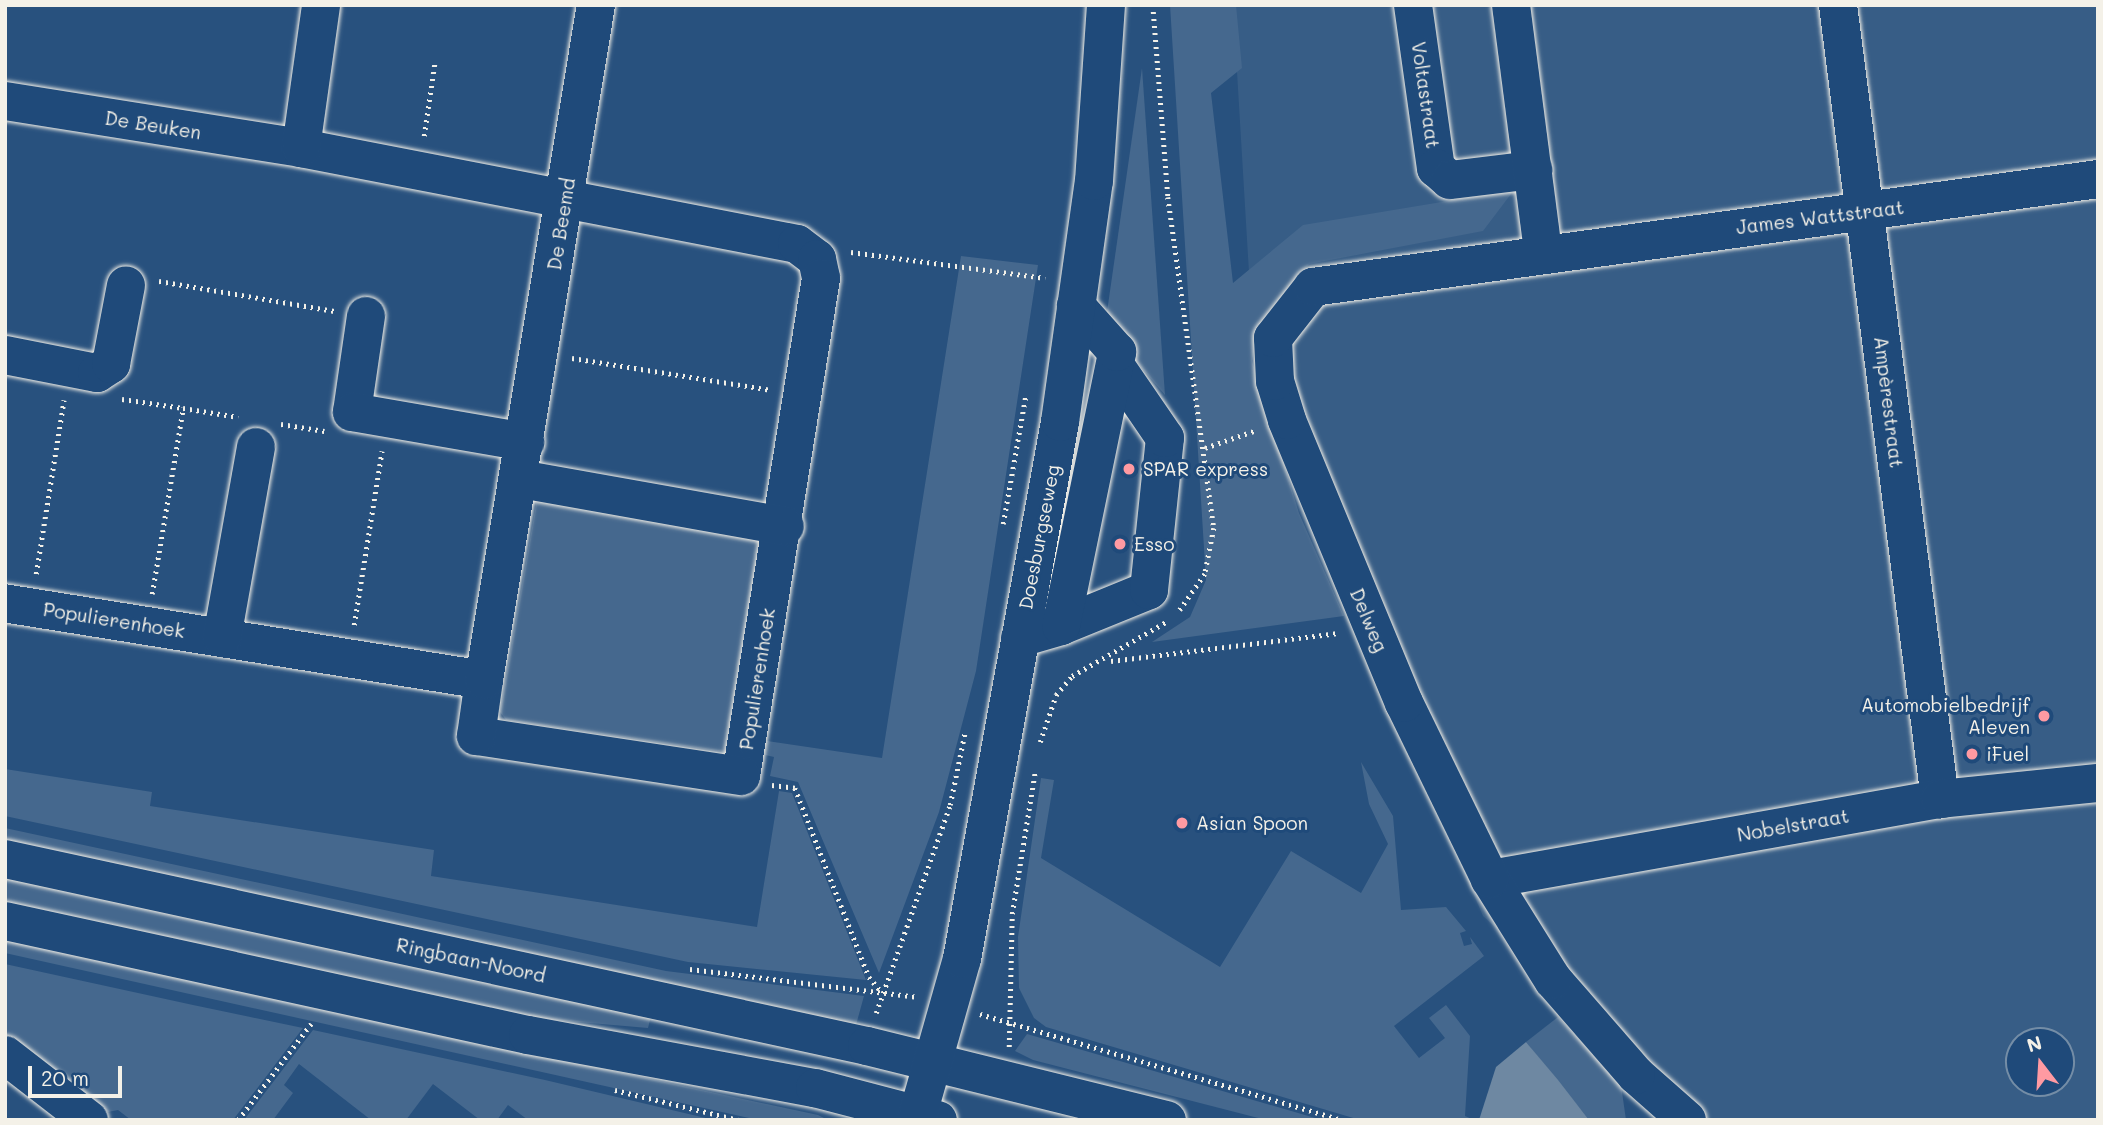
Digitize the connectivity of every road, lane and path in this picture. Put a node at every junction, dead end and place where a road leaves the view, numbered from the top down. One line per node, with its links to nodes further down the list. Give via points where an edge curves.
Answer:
1 (321, 5): 9 (street)
2 (596, 5): 13 (street, De Beemd)
3 (1106, 5): 20 (street, Doesburgseweg, via 1094,181)
4 (1413, 5): 10 (street, Voltastraat, via 1436,168 1450,180)
5 (1511, 5): 10 (street)
6 (1838, 5): 14 (street, Ampèrestraat)
7 (435, 61): 11 (path)
8 (5, 101): 9 (street, De Beuken)
9 (301, 148): 11 (street, De Beuken)
10 (1533, 170): 15 (street)
11 (418, 171): 13 (street, De Beuken)
12 (2098, 179): 14 (street, James Wattstraat)
13 (564, 200): 16 (street, via 797,244); 22 (street, De Beemd)
14 (1864, 212): 15 (street, James Wattstraat); 49 (street, Ampèrestraat)
15 (1543, 250): 30 (street, Delweg, via 1313,286 1273,338 1275,381)
16 (817, 259): 18 (path, via 840,251); 27 (street, Populierenhoek, via 819,300)
17 (1047, 266): 18 (path)
18 (1045, 278): 20 (path)
19 (127, 285): 21 (path, via 162,281); 25 (street, via 111,364)
20 (1060, 299): 24 (street, via 1117,352); 42 (street, Doesburgseweg)
21 (366, 316): 29 (street)
22 (540, 353): 27 (path); 32 (street, De Beemd)
23 (5, 355): 25 (street)
24 (1115, 365): 39 (street); 39 (street, via 1165,438 1164,486 1142,504 1131,585 1111,603)
25 (83, 371): 28 (path, via 118,398); 37 (path)
26 (1028, 381): 36 (path, Doesburgseweg)
27 (804, 395): 35 (street, Populierenhoek)
28 (183, 408): 31 (path); 38 (path)
29 (369, 416): 31 (path, via 332,433); 32 (street); 43 (path)
30 (1287, 420): 33 (path); 40 (street, Delweg)
31 (261, 430): 41 (street)
32 (525, 442): 34 (street, De Beemd)
33 (1205, 447)
34 (520, 479): 35 (street); 45 (street, De Beemd)
35 (785, 526): 47 (street, Populierenhoek)
36 (1002, 529)
37 (18, 605): 38 (street, Populierenhoek)
38 (147, 626): 41 (street, Populierenhoek)
39 (1061, 626): 42 (street)
40 (1371, 629): 44 (path); 51 (street, Delweg)
41 (222, 638): 43 (street, Populierenhoek)
42 (1020, 638): 55 (street, Doesburgseweg)
43 (349, 659): 45 (street, Populierenhoek)
44 (1106, 662)
45 (484, 680): 47 (street, Populierenhoek, via 476,736)
46 (968, 716): 54 (path, via 950,805)
47 (741, 776): 54 (path, via 795,788 869,976)
48 (2098, 783): 49 (street, Nobelstraat)
49 (1941, 799): 51 (street, Nobelstraat)
50 (5, 859): 58 (street, Ringbaan-Noord)
51 (1490, 879): 64 (street, Delweg, via 1553,980 1636,1075)
52 (5, 921): 59 (street)
53 (674, 966): 54 (path)
54 (882, 991): 55 (path)
55 (952, 1006): 58 (street, Doesburgseweg); 63 (path)
56 (311, 1024): 61 (path)
57 (5, 1055): 60 (street)
58 (935, 1062): 59 (street, Doesburgseweg); 62 (street, Ringbaan-Noord)
59 (924, 1118)
60 (89, 1120)
61 (238, 1120)
62 (1167, 1120)
63 (1342, 1120)
64 (1687, 1120)

